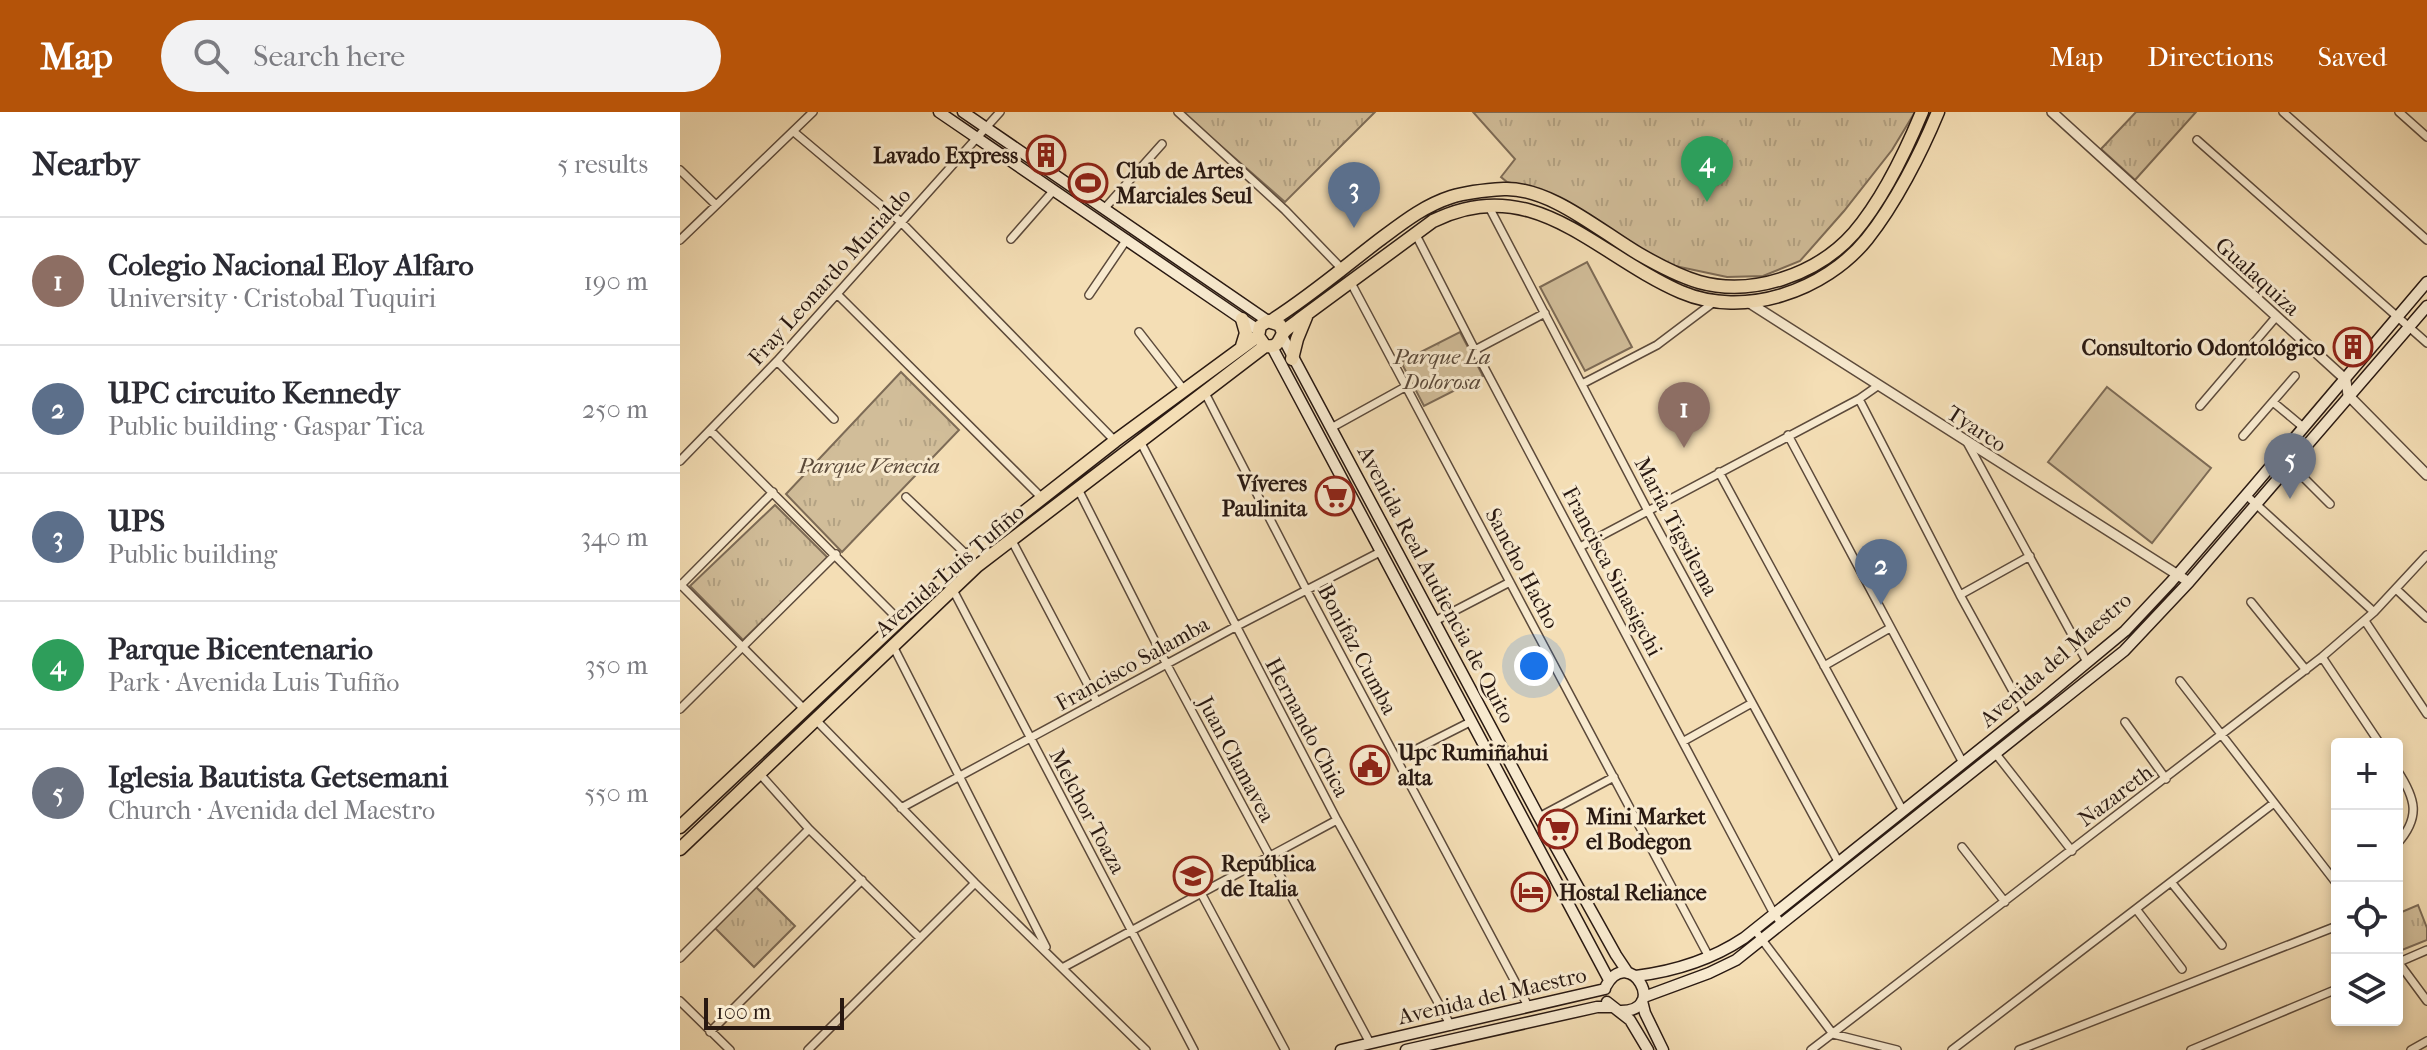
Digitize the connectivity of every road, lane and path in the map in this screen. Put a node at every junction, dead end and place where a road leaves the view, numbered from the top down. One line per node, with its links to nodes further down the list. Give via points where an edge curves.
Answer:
1 (813, 112): 12 (street)
2 (939, 112): 14 (main road, Avenida Real Audiencia de Quito)
3 (963, 112): 11 (main road, Avenida Real Audiencia de Quito)
4 (1000, 112): 11 (street, Fray Leonardo Murialdo)
5 (1178, 112): 32 (street)
6 (1922, 112): 29 (main road, Avenida Luis Tufiño, via 1869,213 1841,246 1803,272 1761,284 1728,286 1700,282)
7 (1938, 112): 38 (main road, via 1893,200 1853,253 1810,284)
8 (2052, 112): 42 (street, Gualaquiza)
9 (2283, 112): 27 (street)
10 (2399, 112): 13 (street)
11 (987, 127): 14 (street, Fray Leonardo Murialdo); 21 (main road, Avenida Real Audiencia de Quito)
12 (794, 132): 19 (street); 22 (street)
13 (2427, 137)
14 (978, 138): 18 (main road, Avenida Real Audiencia de Quito); 22 (street, Fray Leonardo Murialdo)
15 (2197, 140): 43 (street)
16 (1162, 144): 21 (street)
17 (680, 170): 19 (street)
18 (1054, 190): 24 (street); 25 (main road, Avenida Real Audiencia de Quito)
19 (716, 205): 26 (street)
20 (1488, 205): 23 (main road, via 1453,212); 31 (main road, via 1551,217); 41 (street, Maria Tigsilema)
21 (1104, 209): 47 (main road, Avenida Real Audiencia de Quito)
22 (902, 223): 35 (street, Fray Leonardo Murialdo); 73 (street)
23 (1415, 233): 30 (main road); 51 (street, Francisca Sinasigchi)
24 (1011, 239)
25 (1127, 239): 36 (street); 44 (main road, Avenida Real Audiencia de Quito)
26 (680, 240)
27 (2427, 240)
28 (1375, 243): 29 (main road, Avenida Luis Tufiño, via 1451,197 1508,188 1540,195); 30 (main road); 32 (main road, Avenida Luis Tufiño)
29 (1633, 250): 31 (main road)
30 (1384, 255): 33 (main road)
31 (1625, 262): 37 (main road, via 1684,293)
32 (1342, 269): 47 (main road, Avenida Luis Tufiño)
33 (1350, 281): 40 (main road); 58 (street, Sancho Hacho)
34 (2427, 282): 43 (main road, Avenida del Maestro)
35 (838, 295): 53 (street, Fray Leonardo Murialdo); 84 (street)
36 (1089, 295)
37 (1716, 300): 38 (main road); 56 (street, via 1657,345)
38 (1748, 302): 57 (street, Tyarco)
39 (2427, 306): 45 (main road, Avenida del Maestro)
40 (1309, 312): 48 (main road); 52 (main road)
41 (1545, 313): 51 (street); 56 (street, Maria Tigsilema)
42 (2276, 317): 55 (street, Gualaquiza); 64 (street)
43 (2397, 317): 45 (street); 55 (main road, Avenida del Maestro)
44 (1242, 319): 47 (main road, Avenida Real Audiencia de Quito); 50 (main road, via 1246,333)
45 (2408, 327): 49 (street); 61 (main road, Avenida del Maestro)
46 (1139, 332): 59 (street)
47 (1265, 333): 48 (main road, via 1280,342); 48 (main road, via 1280,325); 50 (main road, Avenida Luis Tufiño); 60 (main road, Avenida Luis Tufiño); 90 (main road, Avenida Real Audiencia de Quito)
48 (1283, 335): 52 (main road, Avenida Real Audiencia de Quito)
49 (2427, 343)
50 (1241, 348): 59 (main road, Avenida Luis Tufiño)
51 (1475, 350): 89 (street, Francisca Sinasigchi)
52 (1292, 359): 69 (main road, Avenida Real Audiencia de Quito)
53 (777, 361): 66 (street); 70 (street, Fray Leonardo Murialdo)
54 (2295, 376): 63 (street)
55 (2344, 378): 61 (street); 67 (main road, Avenida del Maestro)
56 (1582, 384): 87 (street, Maria Tigsilema)
57 (1879, 385): 62 (street); 75 (street, Tyarco)
58 (1405, 387): 69 (street); 96 (street, Sancho Hacho)
59 (1184, 390): 65 (main road, Avenida Luis Tufiño)
60 (1205, 393): 68 (main road, Avenida Luis Tufiño); 101 (street, Bonifaz Cumba)
61 (2348, 395): 77 (main road, Avenida del Maestro); 79 (street)
62 (1859, 399): 71 (street); 102 (street)
63 (2273, 402): 67 (street); 72 (street)
64 (2200, 406)
65 (1151, 414): 68 (main road); 73 (main road, Avenida Luis Tufiño)
66 (834, 419)
67 (2303, 427): 82 (main road, Avenida del Maestro)
68 (1158, 428): 74 (main road, Avenida Luis Tufiño)
69 (1331, 428): 109 (main road, Avenida Real Audiencia de Quito)
70 (711, 431): 76 (street, Fray Leonardo Murialdo); 81 (street)
71 (1788, 435): 78 (street); 112 (street)
72 (2243, 436)
73 (1115, 441): 84 (main road, Avenida Luis Tufiño)
74 (1140, 441): 80 (main road, Avenida Luis Tufiño); 111 (street, Hernando Chica)
75 (1968, 444): 93 (street); 95 (street, Tyarco)
76 (680, 461)
77 (2290, 464): 85 (main road, Avenida del Maestro); 86 (street)
78 (1719, 472): 87 (street); 118 (street)
79 (2427, 475)
80 (1078, 489): 88 (main road, Avenida Luis Tufiño); 117 (street, Juan Clamavea)
81 (773, 492): 91 (street); 98 (street)
82 (2246, 495): 85 (street); 95 (main road, Avenida del Maestro)
83 (906, 497): 94 (street)
84 (1042, 498): 94 (main road, Avenida Luis Tufiño)
85 (2256, 503): 97 (main road, Avenida del Maestro); 105 (street)
86 (2330, 504)
87 (1648, 511): 89 (street); 124 (street, Maria Tigsilema)
88 (1011, 539): 94 (main road, Avenida Luis Tufiño); 123 (street)
89 (1580, 547): 135 (street, Francisca Sinasigchi)
90 (1382, 551): 101 (street, Francisco Salamba); 130 (main road, Avenida Real Audiencia de Quito)
91 (836, 554): 107 (street); 114 (street)
92 (2427, 555): 100 (street, Nazareth)
93 (2030, 556): 102 (street); 116 (street)
94 (972, 561): 99 (main road, Avenida Luis Tufiño); 107 (main road, Avenida Luis Tufiño)
95 (2177, 575): 97 (street, Tyarco); 104 (main road, Avenida del Maestro)
96 (1510, 582): 109 (street); 141 (street, Sancho Hacho)
97 (2189, 582): 108 (main road, Avenida del Maestro)
98 (680, 585): 114 (street)
99 (952, 588): 113 (main road, Avenida Luis Tufiño); 134 (street, Melchor Toaza)
100 (2396, 589): 105 (street, Nazareth); 106 (street)
101 (1307, 591): 111 (street, Francisco Salamba); 138 (street, Bonifaz Cumba)
102 (1960, 595): 127 (street)
103 (2251, 602): 119 (street)
104 (2143, 611): 108 (main road); 116 (main road, Avenida del Maestro)
105 (2374, 612): 110 (street, Nazareth)
106 (2427, 618)
107 (899, 620): 120 (main road, Avenida Luis Tufiño)
108 (2154, 620): 126 (main road, Avenida del Maestro)
109 (1435, 621): 150 (main road, Avenida Real Audiencia de Quito)
110 (2365, 621): 115 (street, Nazareth); 129 (street)
111 (1235, 627): 117 (street, Francisco Salamba); 151 (street, Hernando Chica)
112 (1890, 628): 118 (street); 139 (street)
113 (892, 644): 120 (main road, Avenida Luis Tufiño); 143 (street)
114 (742, 648): 125 (street); 128 (street)
115 (2322, 657): 119 (street, Nazareth); 133 (street)
116 (2087, 662): 122 (main road, Avenida del Maestro)
117 (1167, 665): 123 (street, Francisco Salamba); 159 (street, Juan Clamavea)
118 (1824, 666): 149 (street)
119 (2306, 670): 132 (street, Nazareth)
120 (848, 678): 128 (main road, Avenida Luis Tufiño)
121 (2180, 681): 132 (street)
122 (2043, 699): 126 (main road); 127 (main road, Avenida del Maestro)
123 (1097, 702): 134 (street, Francisco Salamba)
124 (1752, 703): 135 (street); 162 (street, Maria Tigsilema)
125 (680, 709)
126 (2052, 711): 136 (main road, Avenida del Maestro)
127 (2025, 713): 139 (main road, Avenida del Maestro)
128 (810, 714): 137 (main road, Avenida Luis Tufiño); 148 (street)
129 (2427, 714)
130 (1472, 721): 138 (street); 163 (main road, Avenida Real Audiencia de Quito)
131 (2125, 722): 144 (street)
132 (2222, 736): 144 (street, Nazareth); 147 (street)
133 (2376, 738)
134 (1029, 740): 143 (street, Francisco Salamba); 175 (street, Melchor Toaza)
135 (1684, 741): 171 (street, Francisca Sinasigchi)
136 (1996, 754): 146 (main road, Avenida del Maestro); 158 (street)
137 (768, 755): 140 (main road, Avenida Luis Tufiño); 152 (main road, Avenida Luis Tufiño)
138 (1397, 759): 193 (street, Bonifaz Cumba)
139 (1963, 763): 142 (main road, Avenida del Maestro)
140 (759, 773): 153 (street); 157 (main road, Avenida Luis Tufiño)
141 (1614, 777): 150 (street); 181 (street, Sancho Hacho)
142 (1945, 777): 146 (main road); 149 (main road, Avenida del Maestro)
143 (958, 778): 148 (street, Francisco Salamba); 180 (street)
144 (2166, 779): 158 (street, Nazareth)
145 (2403, 781): 154 (street, via 2414,806)
146 (1954, 788): 160 (main road, Avenida del Maestro)
147 (2274, 803): 165 (street); 166 (street)
148 (901, 808): 167 (street)
149 (1903, 811): 155 (main road, Avenida del Maestro)
150 (1539, 817): 161 (main road, Avenida Real Audiencia de Quito)
151 (1337, 820): 159 (street); 195 (street, Hernando Chica)
152 (680, 827)
153 (809, 829): 164 (street); 182 (street)
154 (2403, 836)
155 (1857, 847): 160 (main road); 162 (main road, Avenida del Maestro)
156 (1962, 847): 169 (street)
157 (680, 849)
158 (2072, 851): 169 (street, Nazareth)
159 (1268, 856): 168 (street); 201 (street, Juan Clamavea)
160 (1865, 858): 172 (main road, Avenida del Maestro)
161 (1564, 861): 163 (main road); 187 (main road, Avenida Real Audiencia de Quito)
162 (1839, 863): 171 (main road, Avenida del Maestro)
163 (1550, 869): 188 (main road, Avenida Real Audiencia de Quito)
164 (862, 880): 176 (street); 196 (street)
165 (2171, 882): 170 (street); 178 (street)
166 (2335, 882)
167 (975, 883): 176 (street); 180 (street)
168 (1201, 893): 175 (street); 207 (street)
169 (2005, 902): 198 (street, Nazareth)
170 (2136, 909): 185 (street); 199 (street)
171 (1774, 914): 172 (street, Francisca Sinasigchi); 174 (main road, Avenida del Maestro)
172 (1782, 924): 177 (main road, Avenida del Maestro)
173 (2331, 928): 215 (street)
174 (1754, 929): 177 (street); 181 (main road, Avenida del Maestro)
175 (1132, 932): 184 (street); 206 (street, Melchor Toaza)
176 (920, 938): 204 (street)
177 (1763, 940): 190 (main road, Avenida del Maestro, via 1736,960); 198 (street)
178 (2222, 945)
179 (2427, 950): 183 (street)
180 (1048, 952): 184 (street)
181 (1709, 957): 187 (main road, Avenida del Maestro, via 1685,967)
182 (680, 958)
183 (2403, 961)
184 (1064, 967): 205 (street)
185 (2182, 969)
186 (2403, 970): 192 (street)
187 (1632, 975): 188 (main road, via 1621,973); 190 (main road, via 1642,984)
188 (1607, 985): 193 (main road, Avenida del Maestro); 194 (main road, via 1607,1002)
189 (2331, 992): 216 (street)
190 (1643, 999): 194 (main road, via 1633,1010); 210 (main road)
191 (680, 1001): 196 (street)
192 (2427, 1001)
193 (1528, 1006): 195 (main road, Avenida del Maestro)
194 (1616, 1009): 202 (main road, Avenida del Maestro, via 1597,1007); 209 (main road, via 1635,1026)
195 (1451, 1026): 197 (main road, Avenida del Maestro)
196 (710, 1032): 203 (street)
197 (1415, 1034): 201 (main road, Avenida del Maestro); 202 (main road)
198 (1833, 1034): 211 (street, Nazareth); 212 (street)
199 (1966, 1040): 213 (street); 214 (street)
200 (2427, 1041): 217 (street)
201 (1370, 1043): 208 (main road, Avenida del Maestro)
202 (1412, 1049)
203 (730, 1050)
204 (808, 1050)
205 (1146, 1050)
206 (1194, 1050)
207 (1285, 1050)
208 (1341, 1050)
209 (1648, 1050)
210 (1663, 1050)
211 (1811, 1050)
212 (1897, 1050)
213 (1952, 1050)
214 (1972, 1050)
215 (2019, 1050)
216 (2191, 1050)
217 (2411, 1050)

